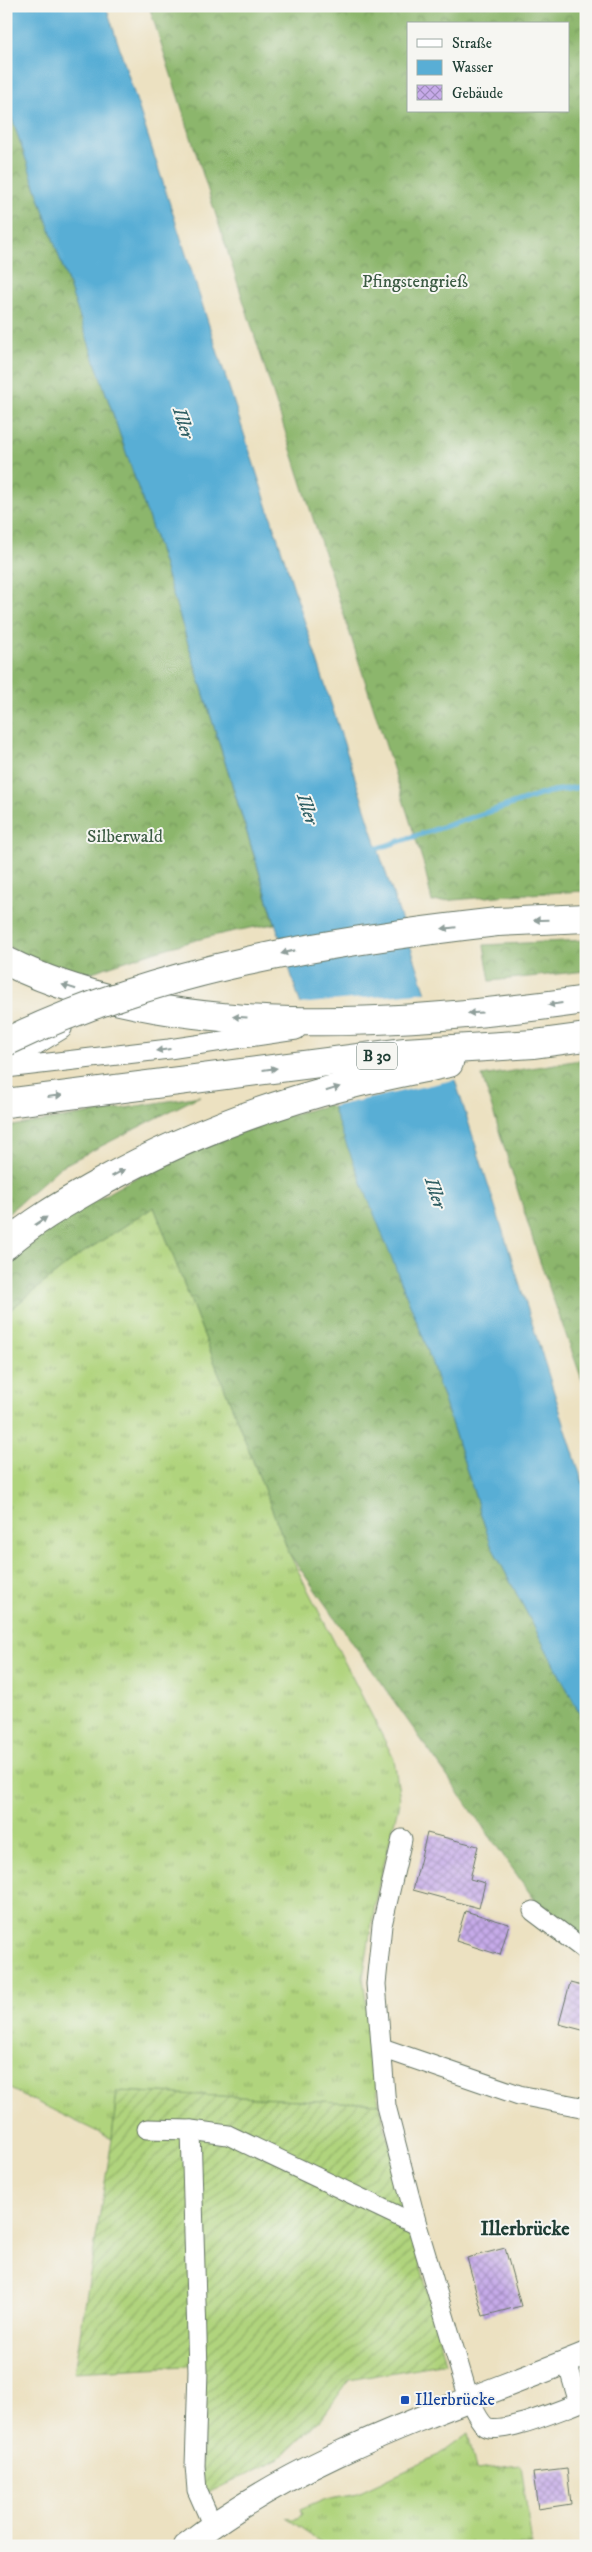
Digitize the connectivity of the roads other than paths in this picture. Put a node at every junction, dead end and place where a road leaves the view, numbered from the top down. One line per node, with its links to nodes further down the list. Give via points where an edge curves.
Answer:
1 (586, 918): 7 (highway, one-way to 7, bridge, via 497,922 288,952 157,985 74,1012)
2 (6, 961): 4 (highway, one-way to 2, via 97,996 48,980)
3 (586, 1000): 5 (highway, B 30, one-way to 5, via 523,1009)
4 (136, 1004): 5 (highway, one-way to 4, via 202,1015); 9 (lane, via 85,1018)
5 (341, 1023): 10 (lane, B 30, one-way to 10)
6 (586, 1037): 8 (highway, B 30)
7 (6, 1042)
8 (534, 1044): 11 (highway, B 30, one-way to 8, via 405,1052); 12 (highway, one-way to 8, via 76,1197 120,1172 236,1119 349,1085)
9 (6, 1060)
10 (6, 1068)
11 (6, 1102)
12 (6, 1245)
13 (402, 1839): 16 (lane, via 382,1925 376,1984)
14 (533, 1911): 15 (lane)
15 (586, 1951)
16 (382, 2048): 17 (lane, via 519,2095); 20 (lane, via 386,2106)
17 (586, 2108)
18 (147, 2129): 19 (lane)
19 (191, 2130): 20 (lane, via 228,2135); 23 (lane, via 198,2371 196,2490)
20 (417, 2225): 22 (lane)
21 (576, 2358): 22 (main road); 22 (lane, via 579,2404 496,2430 483,2425)
22 (469, 2399): 23 (main road, via 302,2470)
23 (212, 2524): 24 (main road)
24 (184, 2546)

